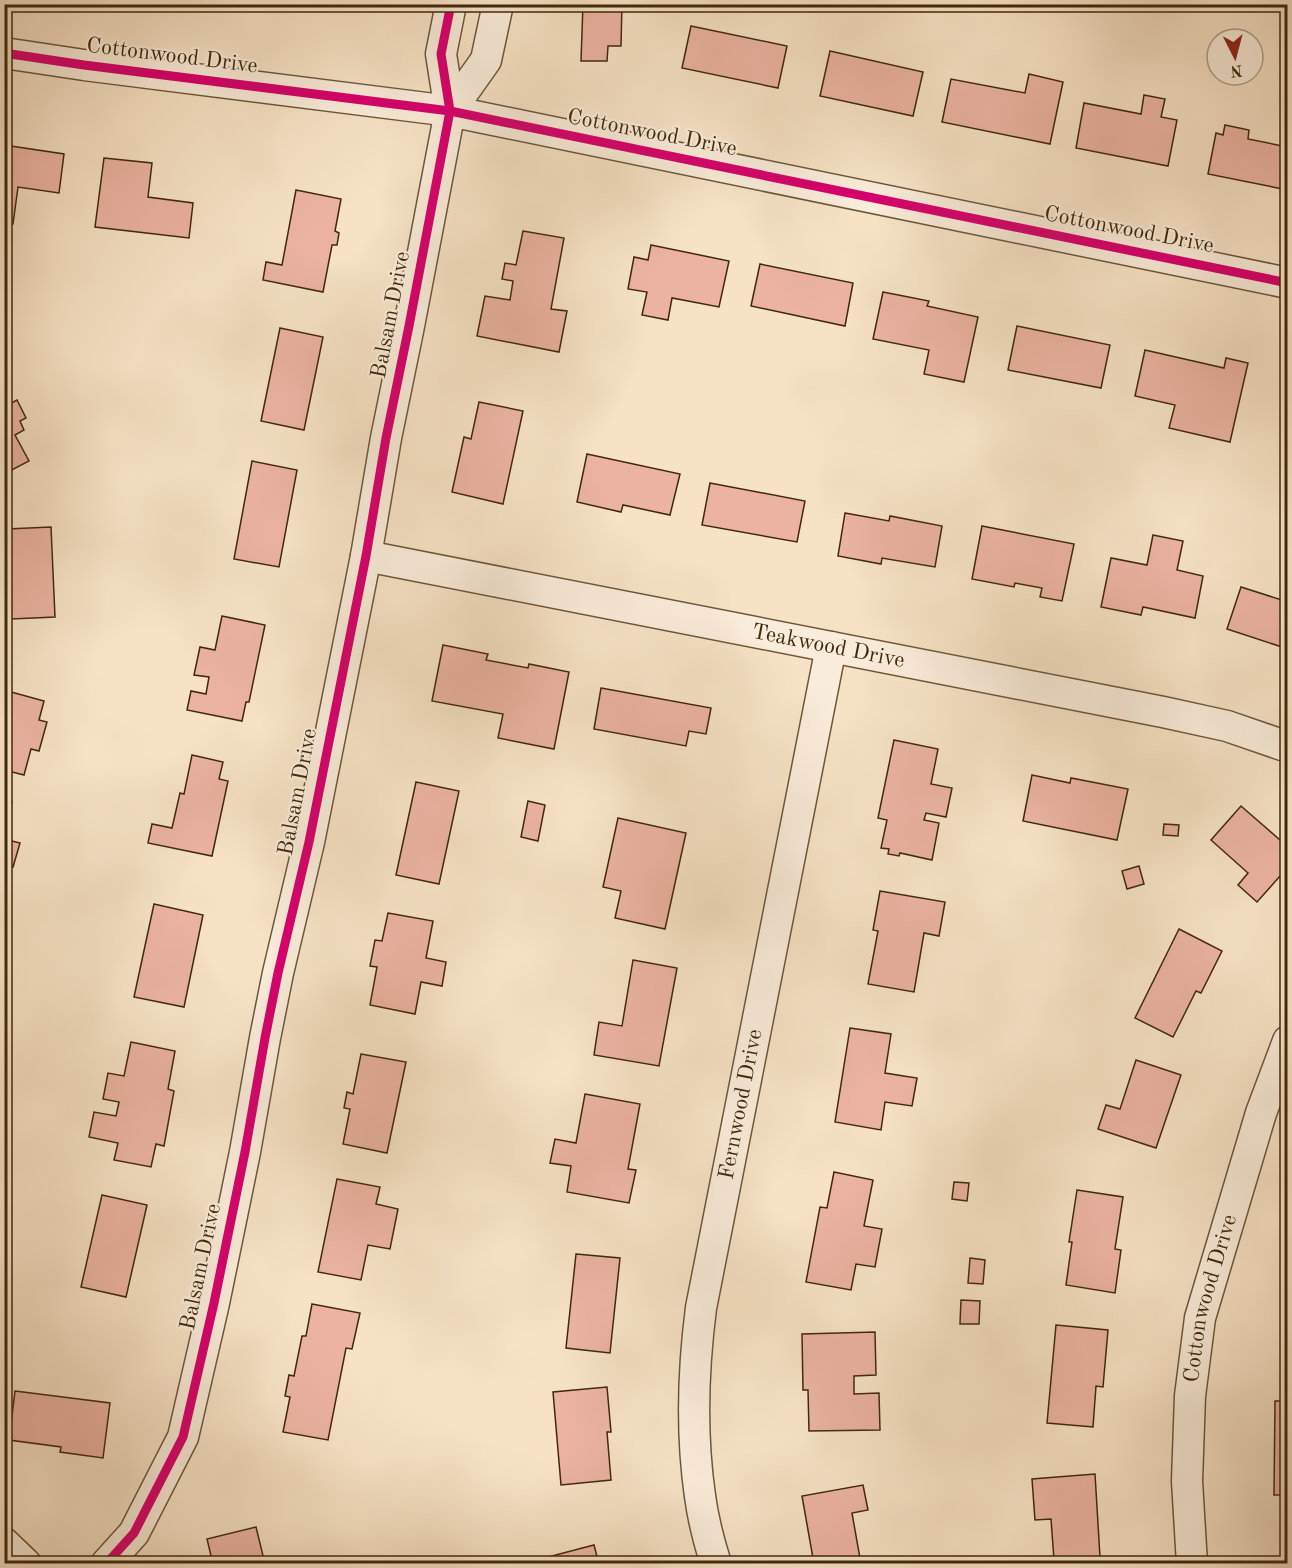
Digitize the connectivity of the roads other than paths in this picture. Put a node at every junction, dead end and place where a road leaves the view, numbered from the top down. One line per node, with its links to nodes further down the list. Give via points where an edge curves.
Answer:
1 (451, 4): 4 (street, Balsam Drive, via 441,54)
2 (498, 4): 4 (street, Balsam Drive, via 486,60)
3 (4, 53): 4 (street, Cottonwood Drive)
4 (450, 111): 5 (street, Cottonwood Drive); 6 (street, Balsam Drive)
5 (1287, 283)
6 (366, 556): 7 (street, Teakwood Drive); 12 (street, Balsam Drive, via 309,842 278,973 214,1303 183,1437 134,1533)
7 (831, 647): 8 (street, Teakwood Drive, via 1227,726); 13 (street, Fernwood Drive, via 697,1337 696,1457 700,1498)
8 (1287, 747)
9 (1287, 1041): 14 (street, Cottonwood Drive, via 1261,1113 1200,1318 1188,1449)
10 (4, 1543): 11 (street)
11 (26, 1563)
12 (106, 1563)
13 (716, 1563)
14 (1192, 1563)

